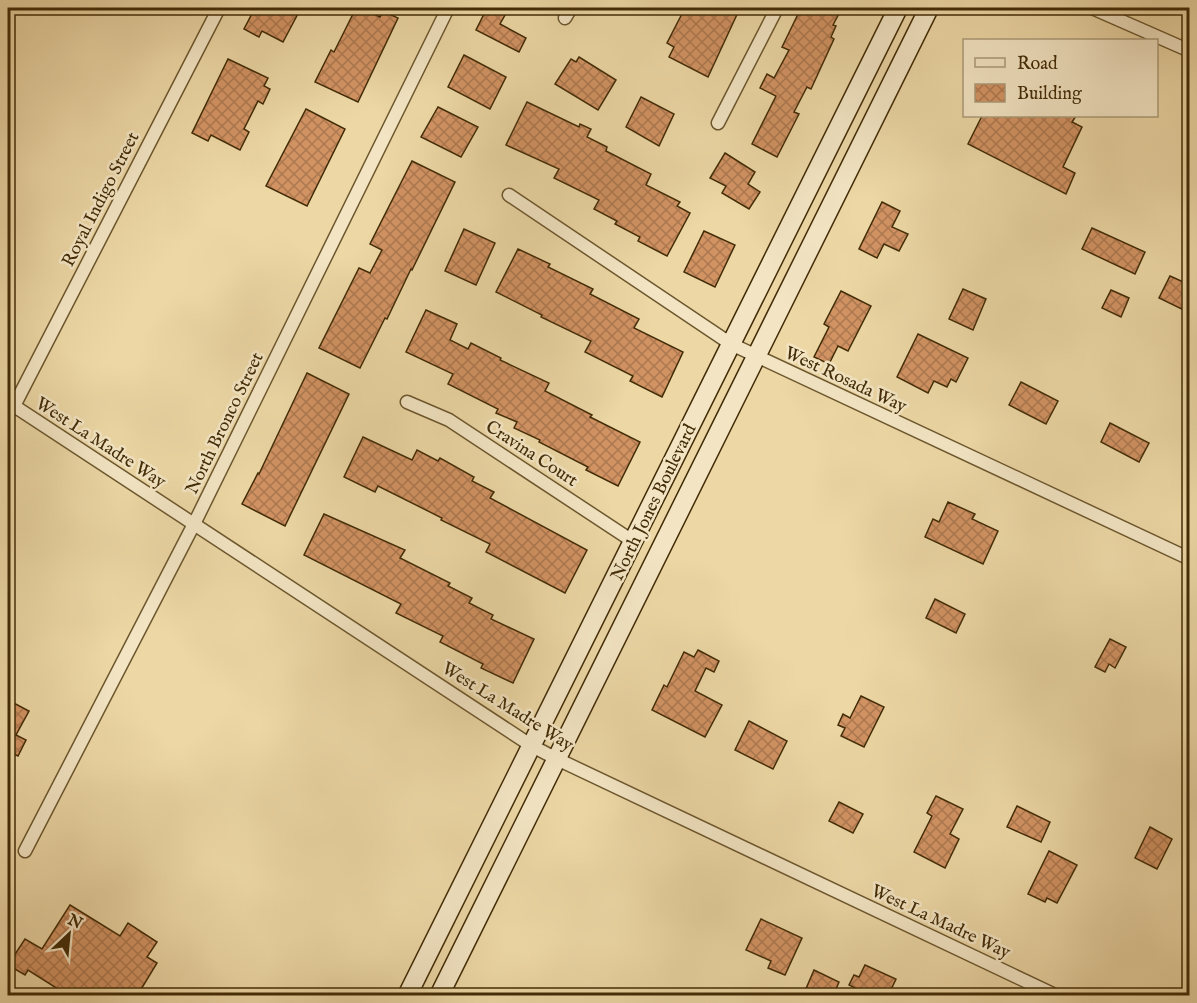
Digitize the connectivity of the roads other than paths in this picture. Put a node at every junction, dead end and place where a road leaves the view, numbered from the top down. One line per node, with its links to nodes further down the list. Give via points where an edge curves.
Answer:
1 (219, 8): 13 (street, Royal Indigo Street)
2 (448, 8): 14 (street, North Bronco Street)
3 (777, 8): 8 (street)
4 (898, 8): 10 (main road, North Jones Boulevard)
5 (929, 8): 11 (main road, North Jones Boulevard)
6 (1092, 8): 7 (street)
7 (1190, 51)
8 (718, 123)
9 (509, 195): 10 (street, West Rosada Way)
10 (731, 344): 11 (street, West Rosada Way); 15 (main road, North Jones Boulevard)
11 (756, 357): 16 (street, West Rosada Way); 18 (main road, North Jones Boulevard)
12 (407, 402): 15 (street, Cravina Court, via 449,420)
13 (11, 404): 14 (street, West La Madre Way)
14 (194, 524): 17 (street, West La Madre Way); 19 (street, North Bronco Street)
15 (634, 542): 17 (main road, North Jones Boulevard)
16 (1190, 559)
17 (532, 746): 18 (street, West La Madre Way); 20 (main road, North Jones Boulevard)
18 (557, 759): 21 (main road, North Jones Boulevard); 22 (street, West La Madre Way)
19 (25, 851)
20 (407, 996)
21 (439, 996)
22 (1057, 996)

